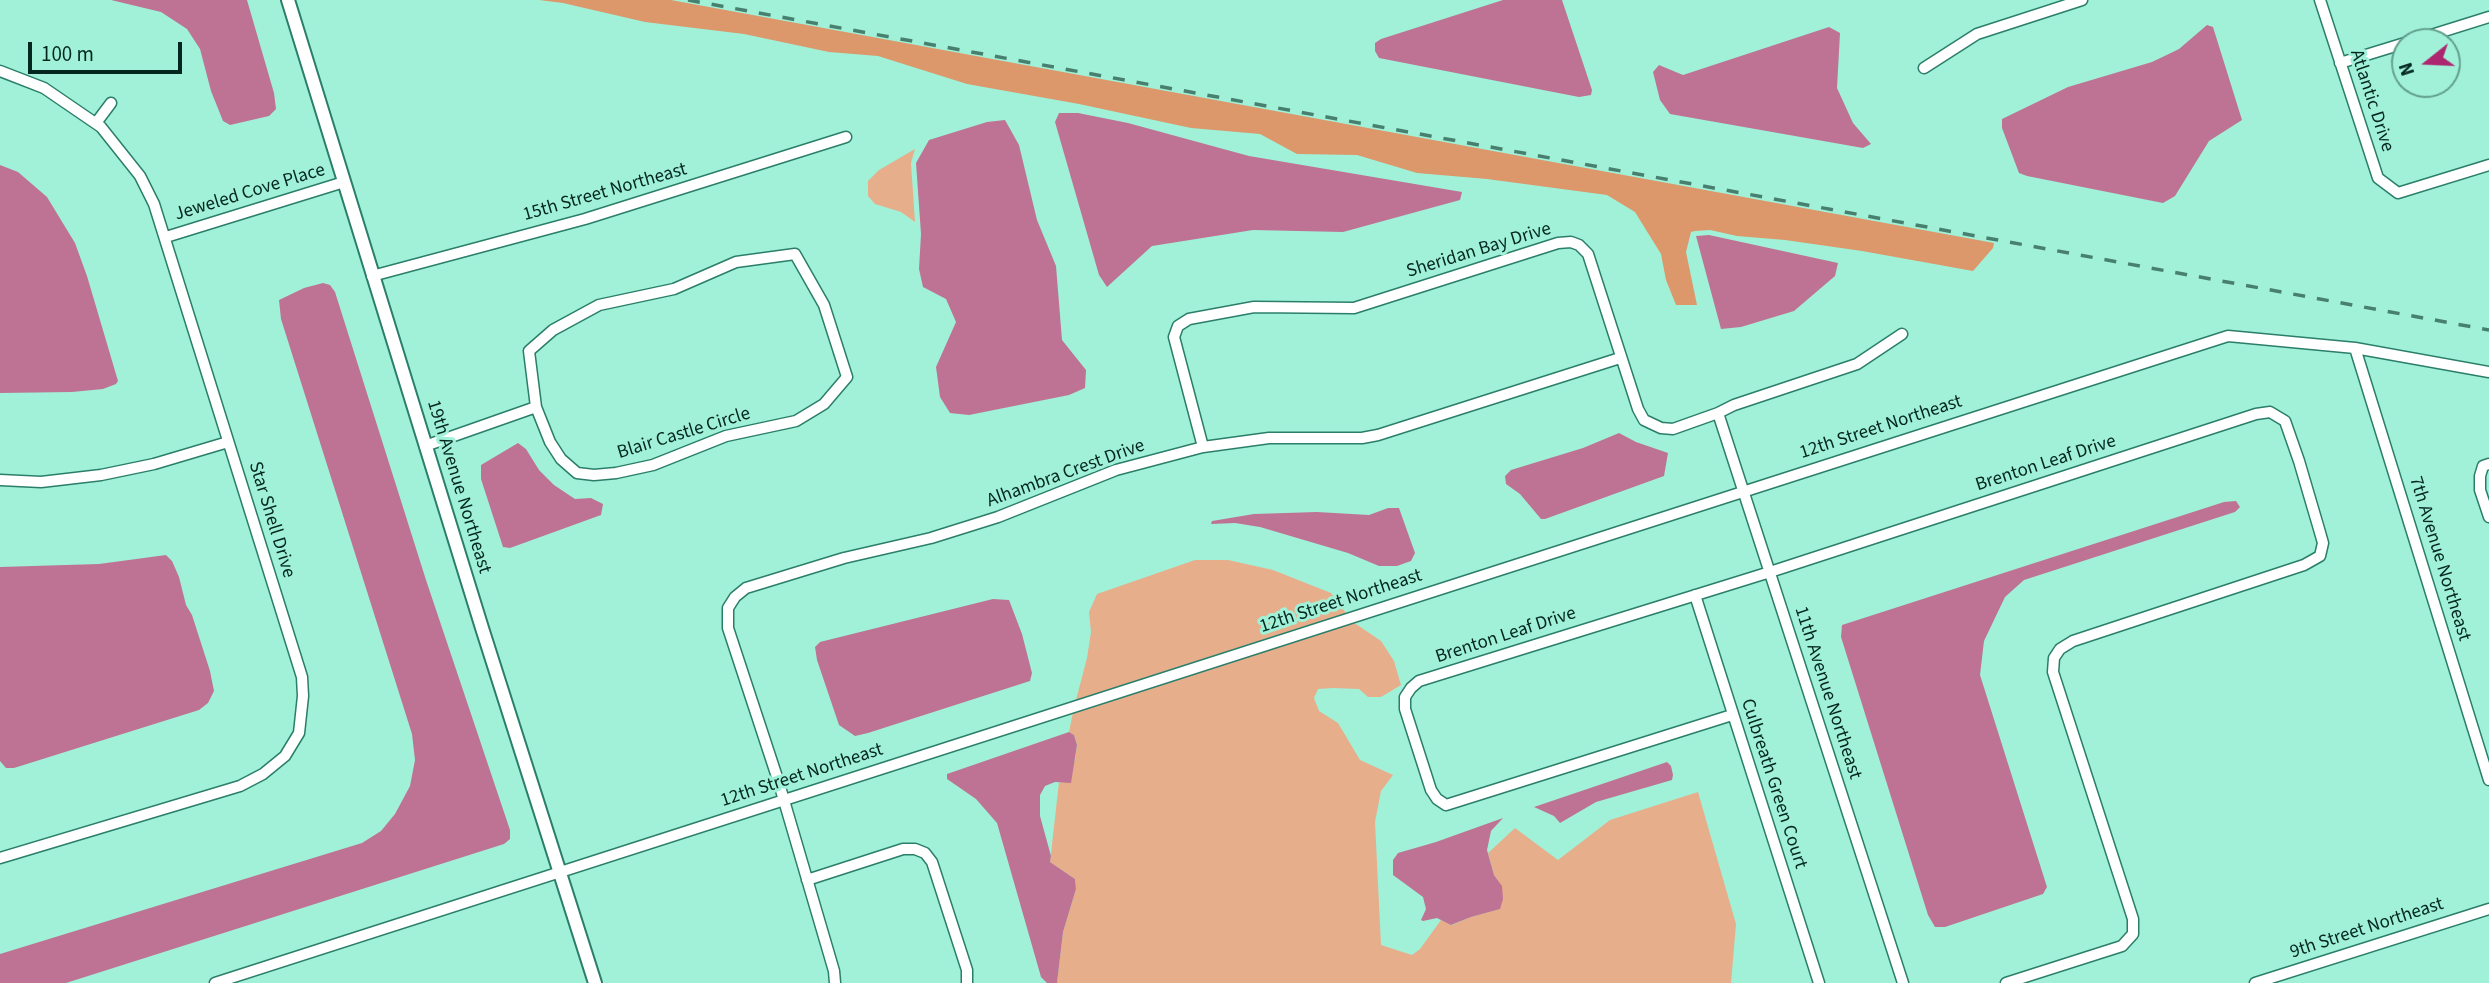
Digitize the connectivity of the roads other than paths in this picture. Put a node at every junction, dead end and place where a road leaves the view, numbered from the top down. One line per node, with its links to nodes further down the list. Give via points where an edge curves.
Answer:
1 (288, 0): 14 (street, 19th Avenue Northeast)
2 (2082, 0): 8 (street, via 1978,34)
3 (2320, 0): 7 (street, Atlantic Drive)
4 (2489, 17): 5 (street)
5 (2454, 28)
6 (2391, 48): 7 (street)
7 (2340, 64): 13 (street, Atlantic Drive, via 2378,178 2398,193)
8 (1924, 68)
9 (0, 71): 11 (street, Star Shell Drive, via 44,88)
10 (111, 103): 11 (street)
11 (96, 123): 15 (street, Star Shell Drive, via 140,176)
12 (846, 137): 16 (street, 15th Street Northeast, via 585,219)
13 (2489, 165)
14 (344, 182): 15 (street, Jeweled Cove Place); 16 (street, 19th Avenue Northeast)
15 (166, 237): 23 (street, Star Shell Drive)
16 (372, 276): 24 (street, 19th Avenue Northeast)
17 (1902, 334): 22 (street, Sheridan Bay Drive, via 1857,364)
18 (2356, 348): 20 (street, 12th Street Northeast); 28 (street, 12th Street Northeast, via 2228,336); 33 (street, 7th Avenue Northeast)
19 (1620, 358): 22 (street, Sheridan Bay Drive, via 1644,419 1673,429); 25 (street, Alhambra Crest Drive, via 1378,435 1269,438); 25 (street, Sheridan Bay Drive, via 1588,254 1571,242 1354,308 1275,306 1213,313 1189,319 1178,326 1174,337)
20 (2489, 372)
21 (536, 407): 21 (street, Blair Castle Circle, via 561,459 577,473 594,475 653,465 726,436 796,421 824,404 847,377 824,305 795,254 736,262 674,289 599,305 553,330 529,351); 24 (street)
22 (1718, 414): 28 (street, 11th Avenue Northeast)
23 (228, 442): 27 (street, via 101,475 41,482); 35 (street, Star Shell Drive, via 302,677 299,733 285,757 240,786)
24 (425, 446): 36 (street, 19th Avenue Northeast)
25 (1203, 447): 34 (street, Alhambra Crest Drive, via 1116,470 930,538 808,568 746,588 735,597 728,608 728,628)
26 (2489, 464): 29 (street, via 2483,466 2480,476)
27 (0, 480)
28 (1743, 491): 30 (street, 11th Avenue Northeast); 34 (street, 12th Street Northeast)
29 (2489, 517)
30 (1770, 572): 31 (street, Brenton Leaf Drive); 45 (street, 11th Avenue Northeast); 46 (street, Brenton Leaf Drive, via 2256,414 2270,412 2285,421 2323,543 2320,556 2073,641 2053,658 2053,671 2133,919 2133,934 2122,946)
31 (1695, 595): 32 (street, Culbreath Green Court); 32 (street, Brenton Leaf Drive, via 1419,681 1405,697 1405,709 1431,790 1446,805)
32 (1732, 715): 44 (street, Culbreath Green Court)
33 (2489, 780)
34 (783, 801): 36 (street, 12th Street Northeast); 37 (street)
35 (0, 858)
36 (560, 873): 39 (street, 12th Street Northeast); 41 (street, 19th Avenue Northeast)
37 (807, 880): 42 (street); 43 (street, via 903,849 925,853 932,862 967,970)
38 (2489, 909): 47 (street, 9th Street Northeast)
39 (231, 980): 40 (street, 12th Street Northeast)
40 (215, 983)
41 (595, 983)
42 (835, 983)
43 (967, 983)
44 (1819, 983)
45 (1903, 983)
46 (2006, 983)
47 (2255, 983)

